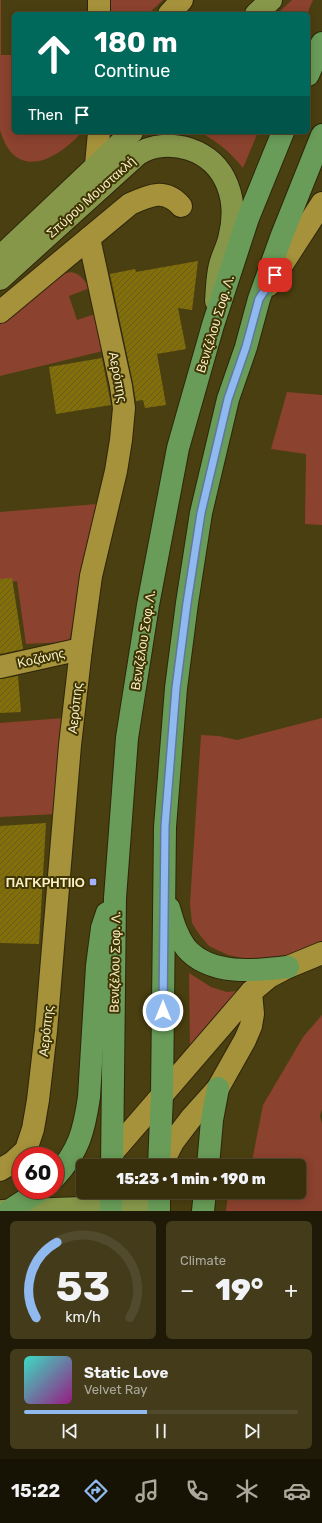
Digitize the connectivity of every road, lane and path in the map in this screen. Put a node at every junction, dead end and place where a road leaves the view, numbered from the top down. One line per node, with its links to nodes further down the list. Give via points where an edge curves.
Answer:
1 (99, 0): 4 (street)
2 (182, 0): 5 (street)
3 (271, 0): 6 (main road)
4 (99, 12)
5 (171, 12)
6 (258, 12)
7 (322, 43): 8 (main road)
8 (310, 70)
9 (99, 134): 13 (street)
10 (130, 134): 13 (main road, Σπύρου Μουστακλή)
11 (282, 134): 21 (main road, Βενιζέλου Σοφ. Λ., via 248,218)
12 (322, 135): 19 (main road)
13 (96, 165): 17 (main road, Σπύρου Μουστακλή)
14 (322, 203): 19 (street)
15 (181, 206): 16 (street, via 166,195 147,196 130,204)
16 (89, 238): 20 (street); 22 (street, Αερόπης, via 124,408 116,471 91,576)
17 (0, 257)
18 (0, 279): 21 (main road, Σπύρου Μουστακλή, via 137,155 156,147 181,147 195,151 210,160 222,173 232,201 232,225 220,266)
19 (259, 299): 24 (main road, via 228,399 201,513 176,688 165,826)
20 (0, 312)
21 (214, 325): 25 (main road, Βενιζέλου Σοφ. Λ., via 178,448 148,605 127,738)
22 (81, 649): 23 (street, Κοζάνης); 36 (street, Αερόπης, via 38,1100 26,1150)
23 (0, 667)
24 (164, 892): 27 (main road, via 177,933 187,948 202,960 216,966 247,971); 30 (main road)
25 (116, 898): 31 (main road, Βενιζέλου Σοφ. Λ.); 35 (main road, via 102,928 99,947 86,1116 74,1154)
26 (322, 953): 27 (street)
27 (288, 967): 28 (street, via 269,977)
28 (252, 992): 29 (street, via 251,1026); 30 (street)
29 (218, 1088): 33 (street, via 192,1117); 34 (main road)
30 (162, 1095): 31 (street); 32 (main road)
31 (112, 1159)
32 (160, 1159)
33 (164, 1159)
34 (209, 1159)
35 (64, 1166)
36 (0, 1170)
37 (25, 1199): 41 (main road)
38 (204, 1199): 42 (main road)
39 (111, 1203): 40 (main road); 41 (main road)
40 (159, 1203)
41 (6, 1210)
42 (203, 1211)

